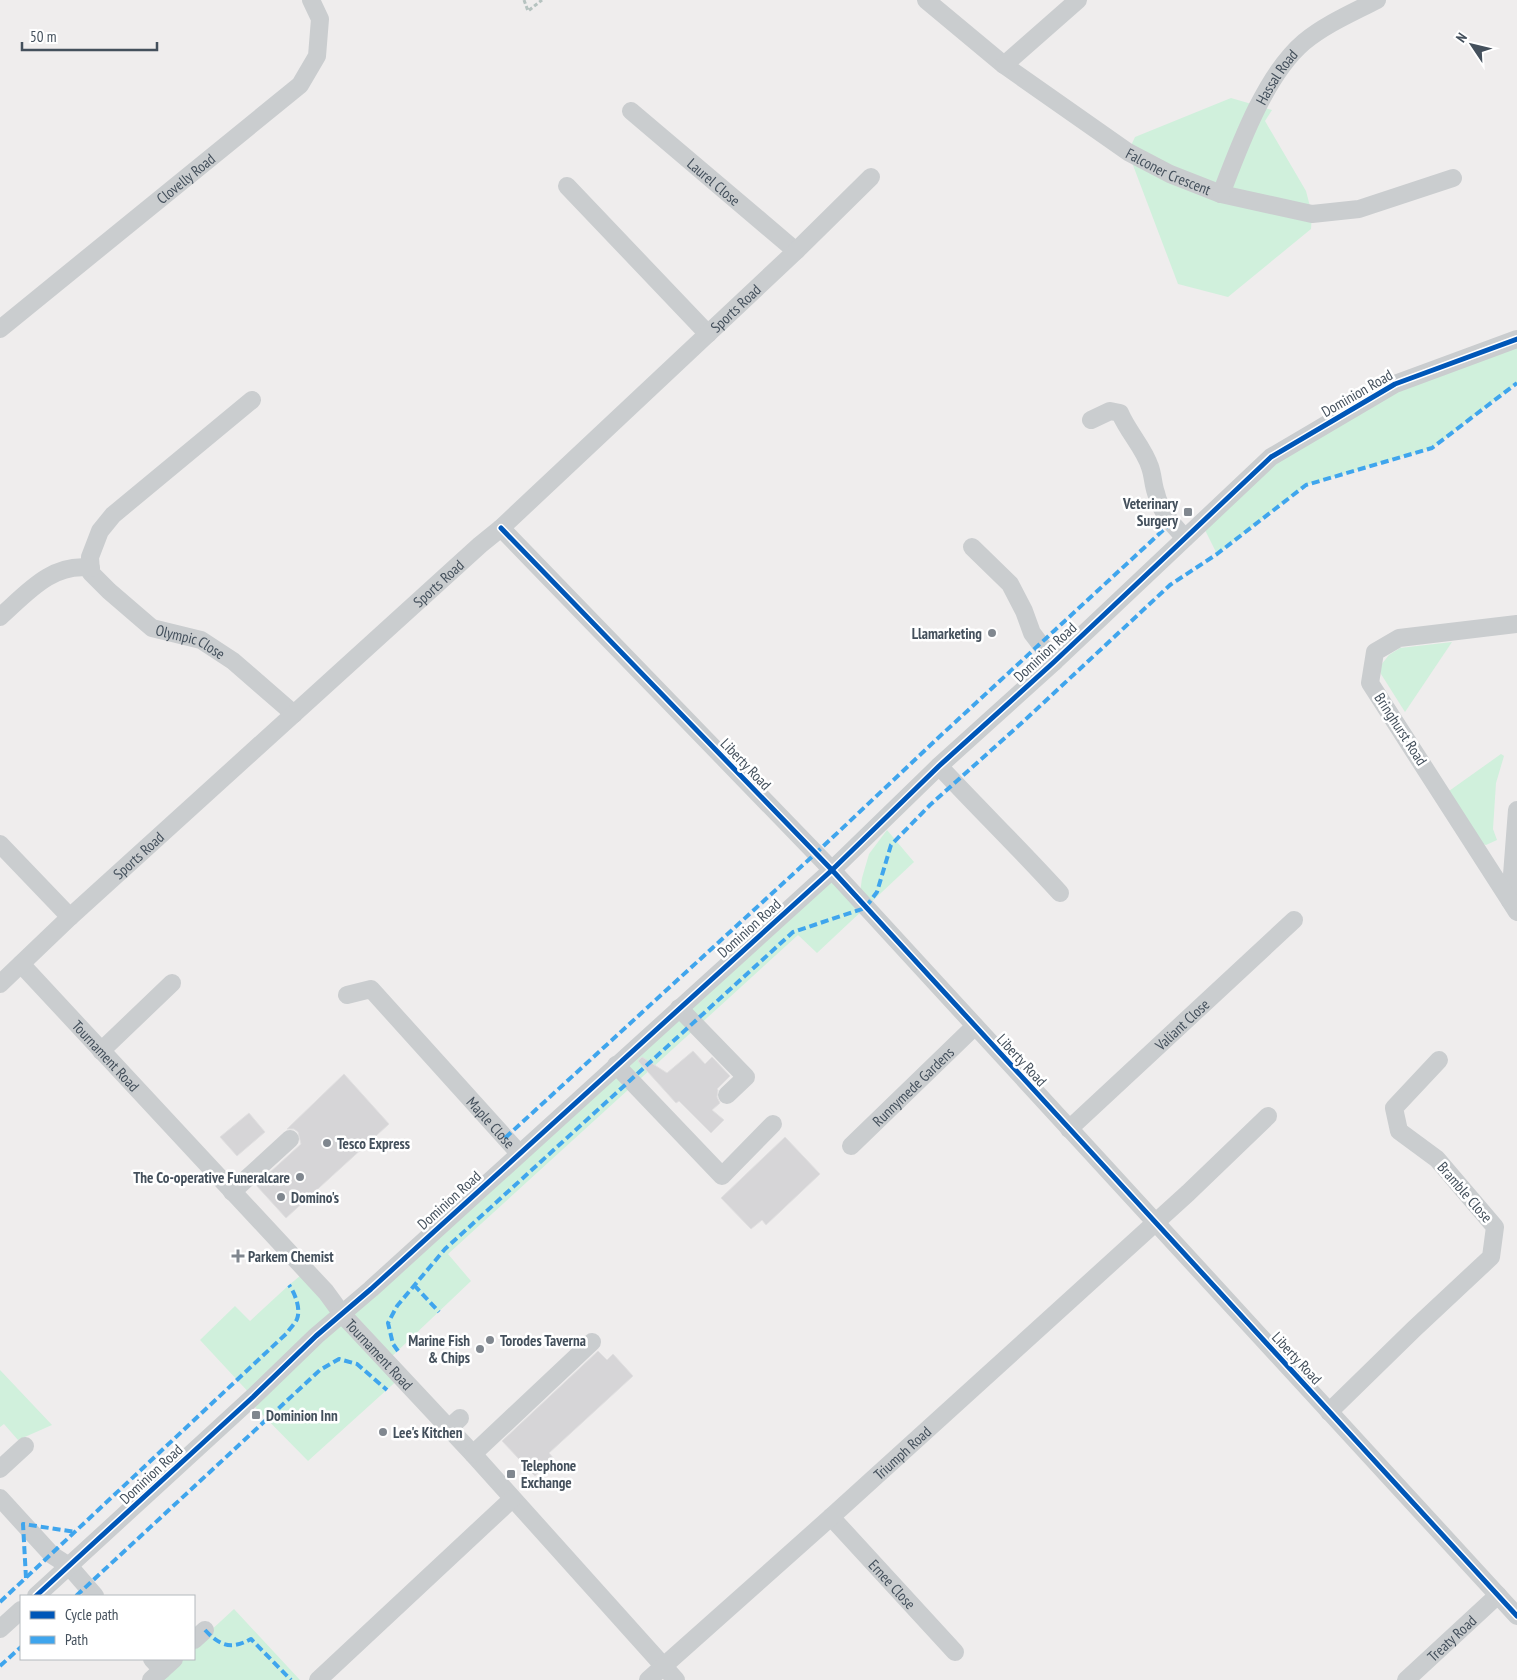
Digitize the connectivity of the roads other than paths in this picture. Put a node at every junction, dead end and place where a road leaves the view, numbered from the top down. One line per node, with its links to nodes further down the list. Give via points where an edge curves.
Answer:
1 (311, 0): 12 (street, Clovelly Road, via 320,19 317,56 300,85)
2 (926, 0): 5 (street, Falconer Crescent)
3 (1078, 0): 5 (street)
4 (1377, 0): 10 (street, Hassal Road, via 1331,23 1304,43 1281,67 1247,129)
5 (1004, 65): 10 (street, Falconer Crescent, via 1128,152 1170,174)
6 (631, 111): 11 (street, Laurel Close)
7 (871, 177): 11 (street, Sports Road)
8 (1453, 178): 10 (street, Falconer Crescent, via 1359,208 1312,214)
9 (567, 186): 13 (street)
10 (1221, 194)
11 (796, 251): 13 (street, Sports Road)
12 (0, 329)
13 (708, 334): 17 (street, Sports Road)
14 (1517, 339): 18 (street, Dominion Road, via 1395,384 1271,457)
15 (252, 400): 20 (street, via 113,515 100,531 90,557)
16 (1091, 420): 18 (street, via 1110,410 1120,413 1151,467 1161,508)
17 (501, 528): 24 (street, Sports Road); 28 (street, Liberty Road)
18 (1185, 538): 23 (street, Dominion Road)
19 (972, 547): 23 (street, via 1010,584 1032,633)
20 (91, 568): 21 (street, via 64,568 41,580); 24 (street, Olympic Close, via 109,592 152,628 201,640 233,661)
21 (0, 617)
22 (1517, 624): 30 (street, Bringhurst Road, via 1399,638 1375,652 1370,682)
23 (1054, 662): 25 (street, Dominion Road)
24 (294, 714): 31 (street, Sports Road)
25 (939, 766): 28 (street, Dominion Road); 29 (street)
26 (1517, 810): 30 (street, Bringhurst Road)
27 (0, 844): 31 (street)
28 (832, 870): 37 (street, Dominion Road); 38 (street, Liberty Road)
29 (1060, 893)
30 (1514, 906)
31 (70, 917): 33 (street, Sports Road)
32 (1294, 920): 45 (street, Valiant Close)
33 (21, 964): 35 (street, Sports Road); 39 (street, Tournament Road)
34 (172, 983): 39 (street)
35 (0, 984)
36 (347, 995): 48 (street, Maple Close, via 371,989)
37 (679, 1008): 41 (street, Dominion Road); 42 (street, via 746,1077)
38 (975, 1026): 45 (street, Liberty Road); 47 (street, Runnymede Gardens)
39 (101, 1050): 49 (street, Tournament Road)
40 (1439, 1060): 55 (street, Bramble Close, via 1394,1108 1400,1131 1437,1159 1495,1227 1491,1257)
41 (616, 1065): 44 (street, via 722,1176); 48 (street, Dominion Road)
42 (727, 1095)
43 (1268, 1116): 50 (street, Triumph Road)
44 (773, 1124)
45 (1069, 1129): 50 (street, Liberty Road)
46 (290, 1139): 49 (street)
47 (851, 1146)
48 (520, 1153): 51 (street, Dominion Road)
49 (232, 1192): 51 (street, Tournament Road, via 326,1292)
50 (1155, 1222): 55 (street, Liberty Road); 61 (street, Triumph Road)
51 (342, 1314): 54 (street, Tournament Road); 62 (street, Dominion Road)
52 (592, 1342): 57 (street)
53 (413, 1367): 54 (street)
54 (408, 1384): 57 (street, Tournament Road, via 454,1423)
55 (1329, 1412): 65 (street, Liberty Road)
56 (25, 1446): 58 (street)
57 (473, 1454): 60 (street, Tournament Road)
58 (0, 1469)
59 (0, 1498): 62 (street, via 52,1555)
60 (512, 1499): 70 (street, Tournament Road); 71 (street)
61 (831, 1517): 69 (street, Ernee Close); 70 (street, Triumph Road)
62 (69, 1566): 63 (street, Dominion Road); 64 (street)
63 (37, 1595)
64 (94, 1595)
65 (1498, 1595): 67 (street, Liberty Road); 74 (street, Treaty Road)
66 (20, 1611): 68 (street)
67 (1517, 1616)
68 (0, 1629)
69 (955, 1652)
70 (663, 1666): 72 (street, Triumph Road); 73 (street, Tournament Road)
71 (318, 1680)
72 (648, 1680)
73 (676, 1680)
74 (1406, 1680)

